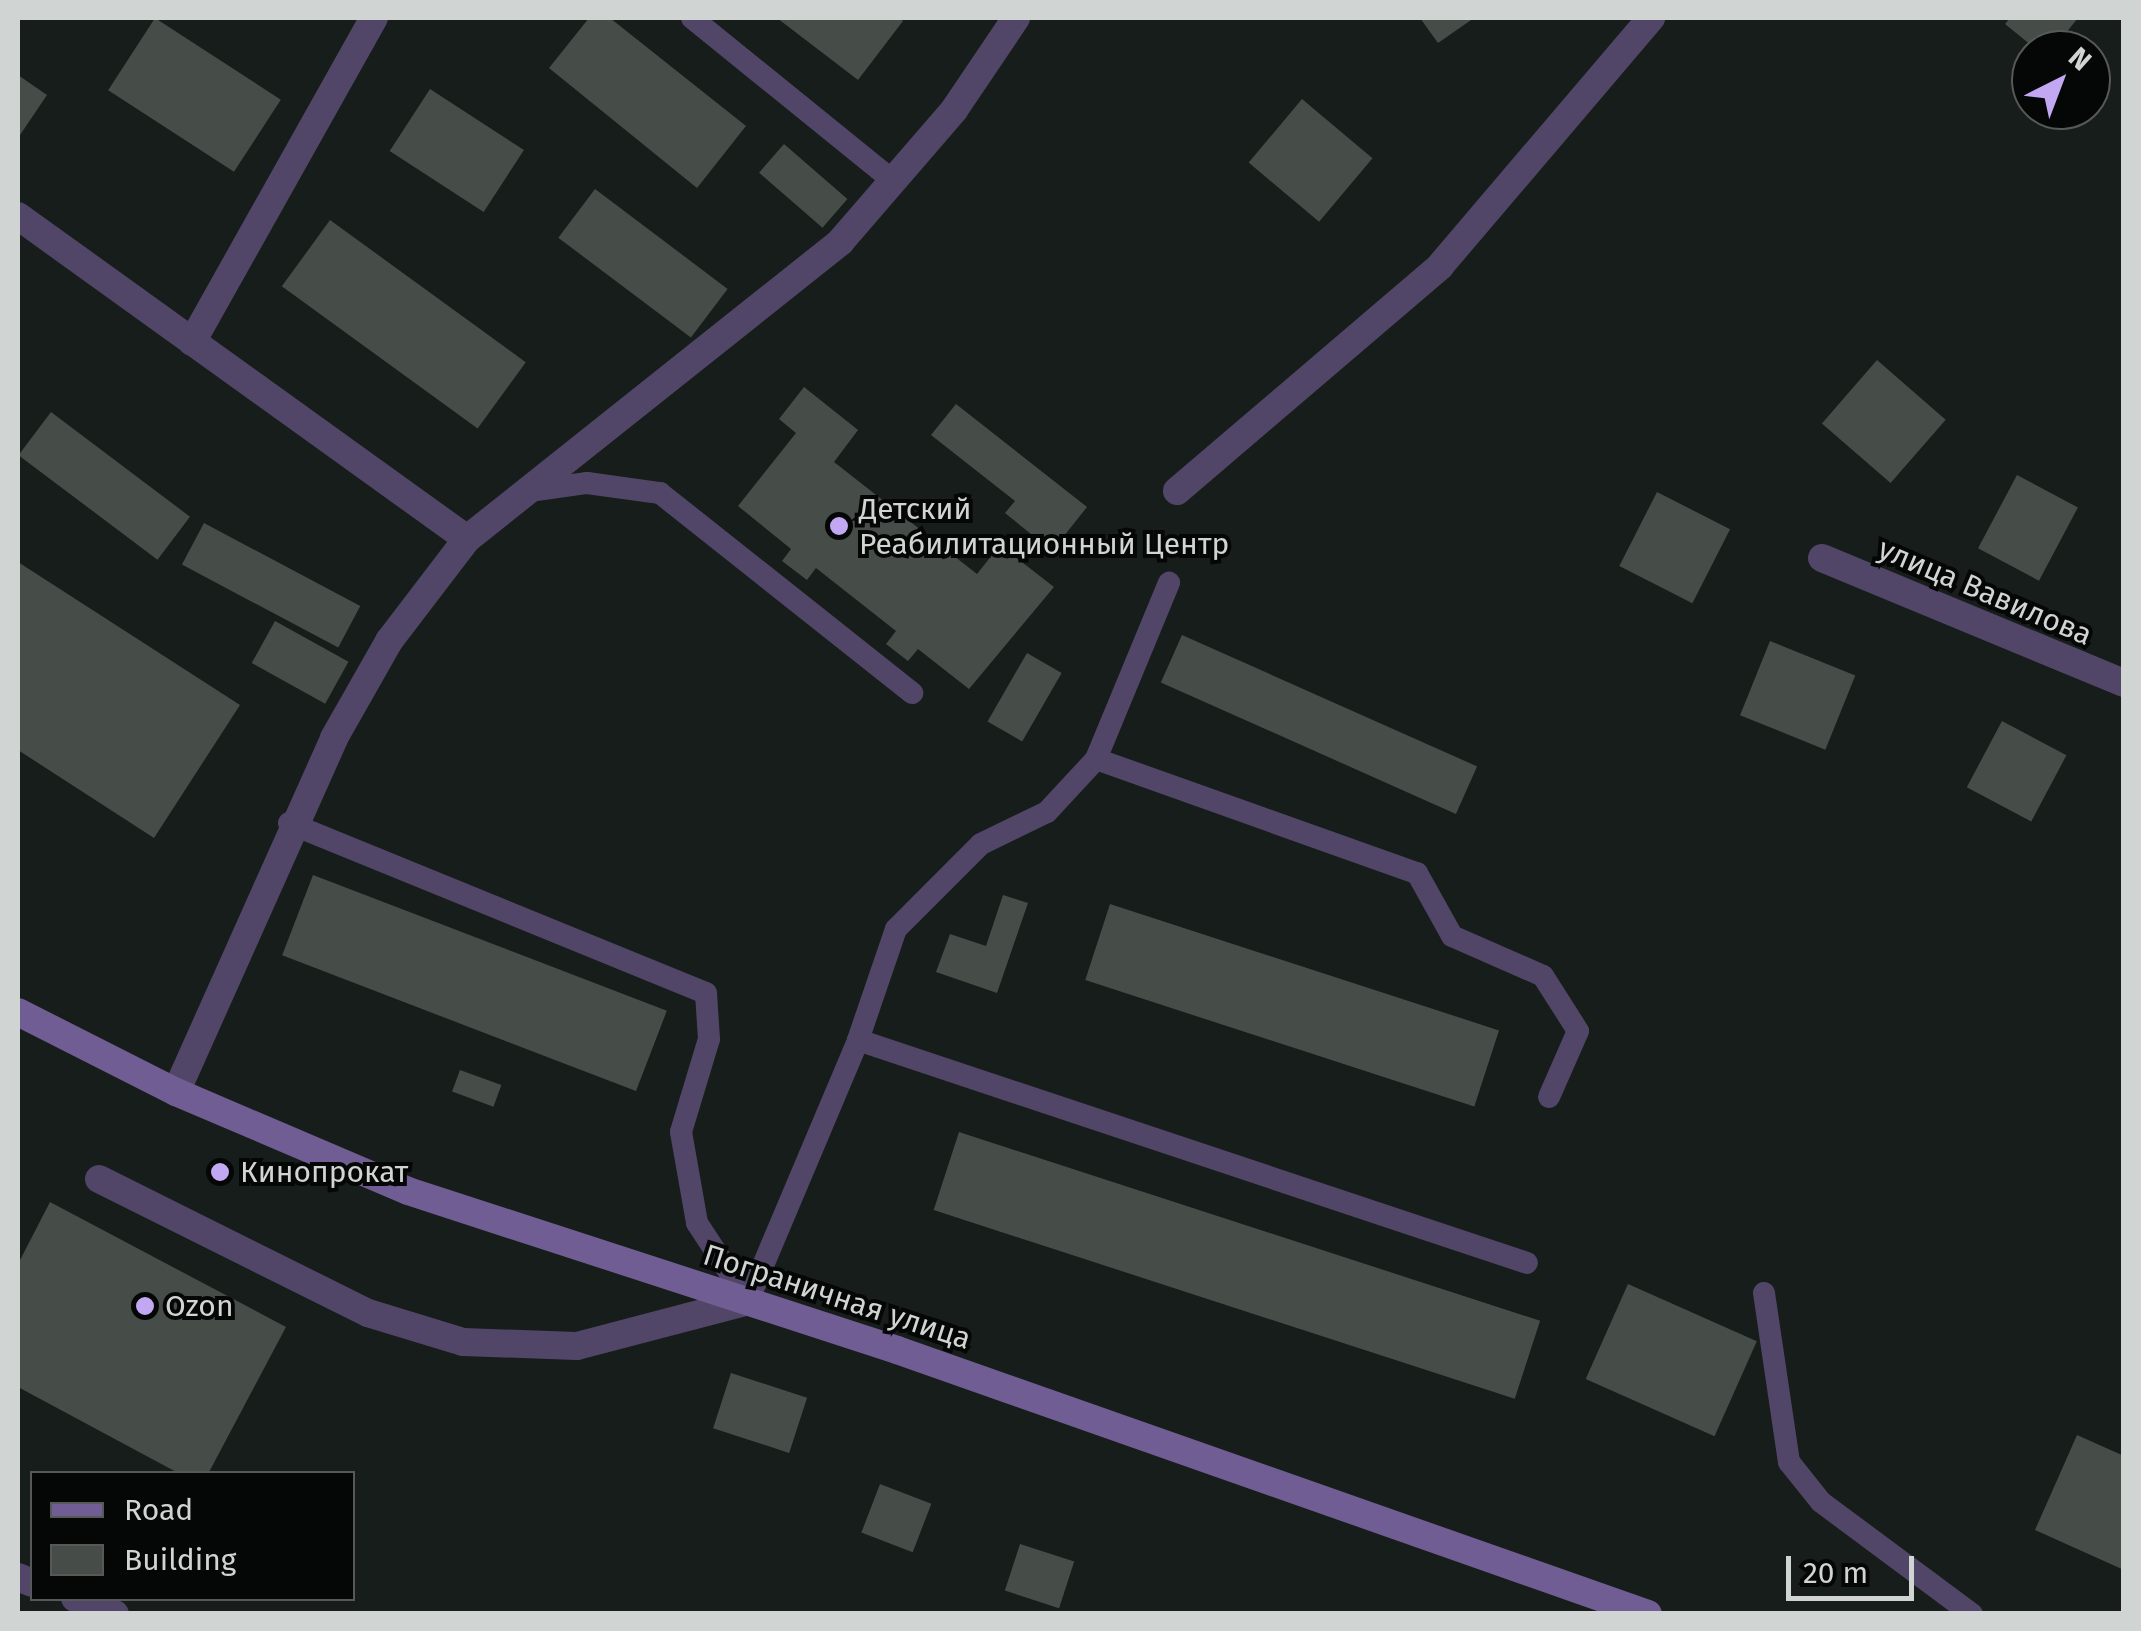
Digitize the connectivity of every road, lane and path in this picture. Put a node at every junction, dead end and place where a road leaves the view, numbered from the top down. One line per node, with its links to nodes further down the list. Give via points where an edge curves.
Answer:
1 (374, 18): 7 (street)
2 (692, 18): 5 (lane)
3 (1016, 18): 5 (street)
4 (1652, 18): 8 (street, via 1440,266)
5 (892, 180): 9 (street, via 841,241)
6 (18, 216): 7 (street)
7 (192, 342): 10 (street)
8 (1177, 491)
9 (529, 492): 10 (street); 14 (lane, via 587,483 660,493)
10 (467, 539): 16 (street, via 389,641)
11 (1822, 558): 13 (street, улица Вавилова)
12 (1169, 583): 15 (lane)
13 (2124, 683)
14 (912, 693)
15 (1096, 759): 18 (lane, via 1047,812 981,844 896,930); 20 (lane, via 1416,873 1452,936 1542,976 1578,1031)
16 (290, 823): 19 (street); 24 (lane, via 706,992 709,1039 681,1132 697,1223)
17 (18, 1012): 19 (main road, Пограничная улица)
18 (858, 1040): 22 (lane); 24 (lane)
19 (176, 1092): 24 (main road, Пограничная улица, via 408,1190)
20 (1549, 1097)
21 (99, 1179): 24 (street, via 368,1313 464,1342 577,1346)
22 (1527, 1262)
23 (1764, 1293): 28 (lane, via 1789,1462 1821,1502)
24 (748, 1302): 27 (main road, Пограничная улица)
25 (82, 1601): 26 (street)
26 (115, 1614)
27 (1648, 1614)
28 (1972, 1614)

